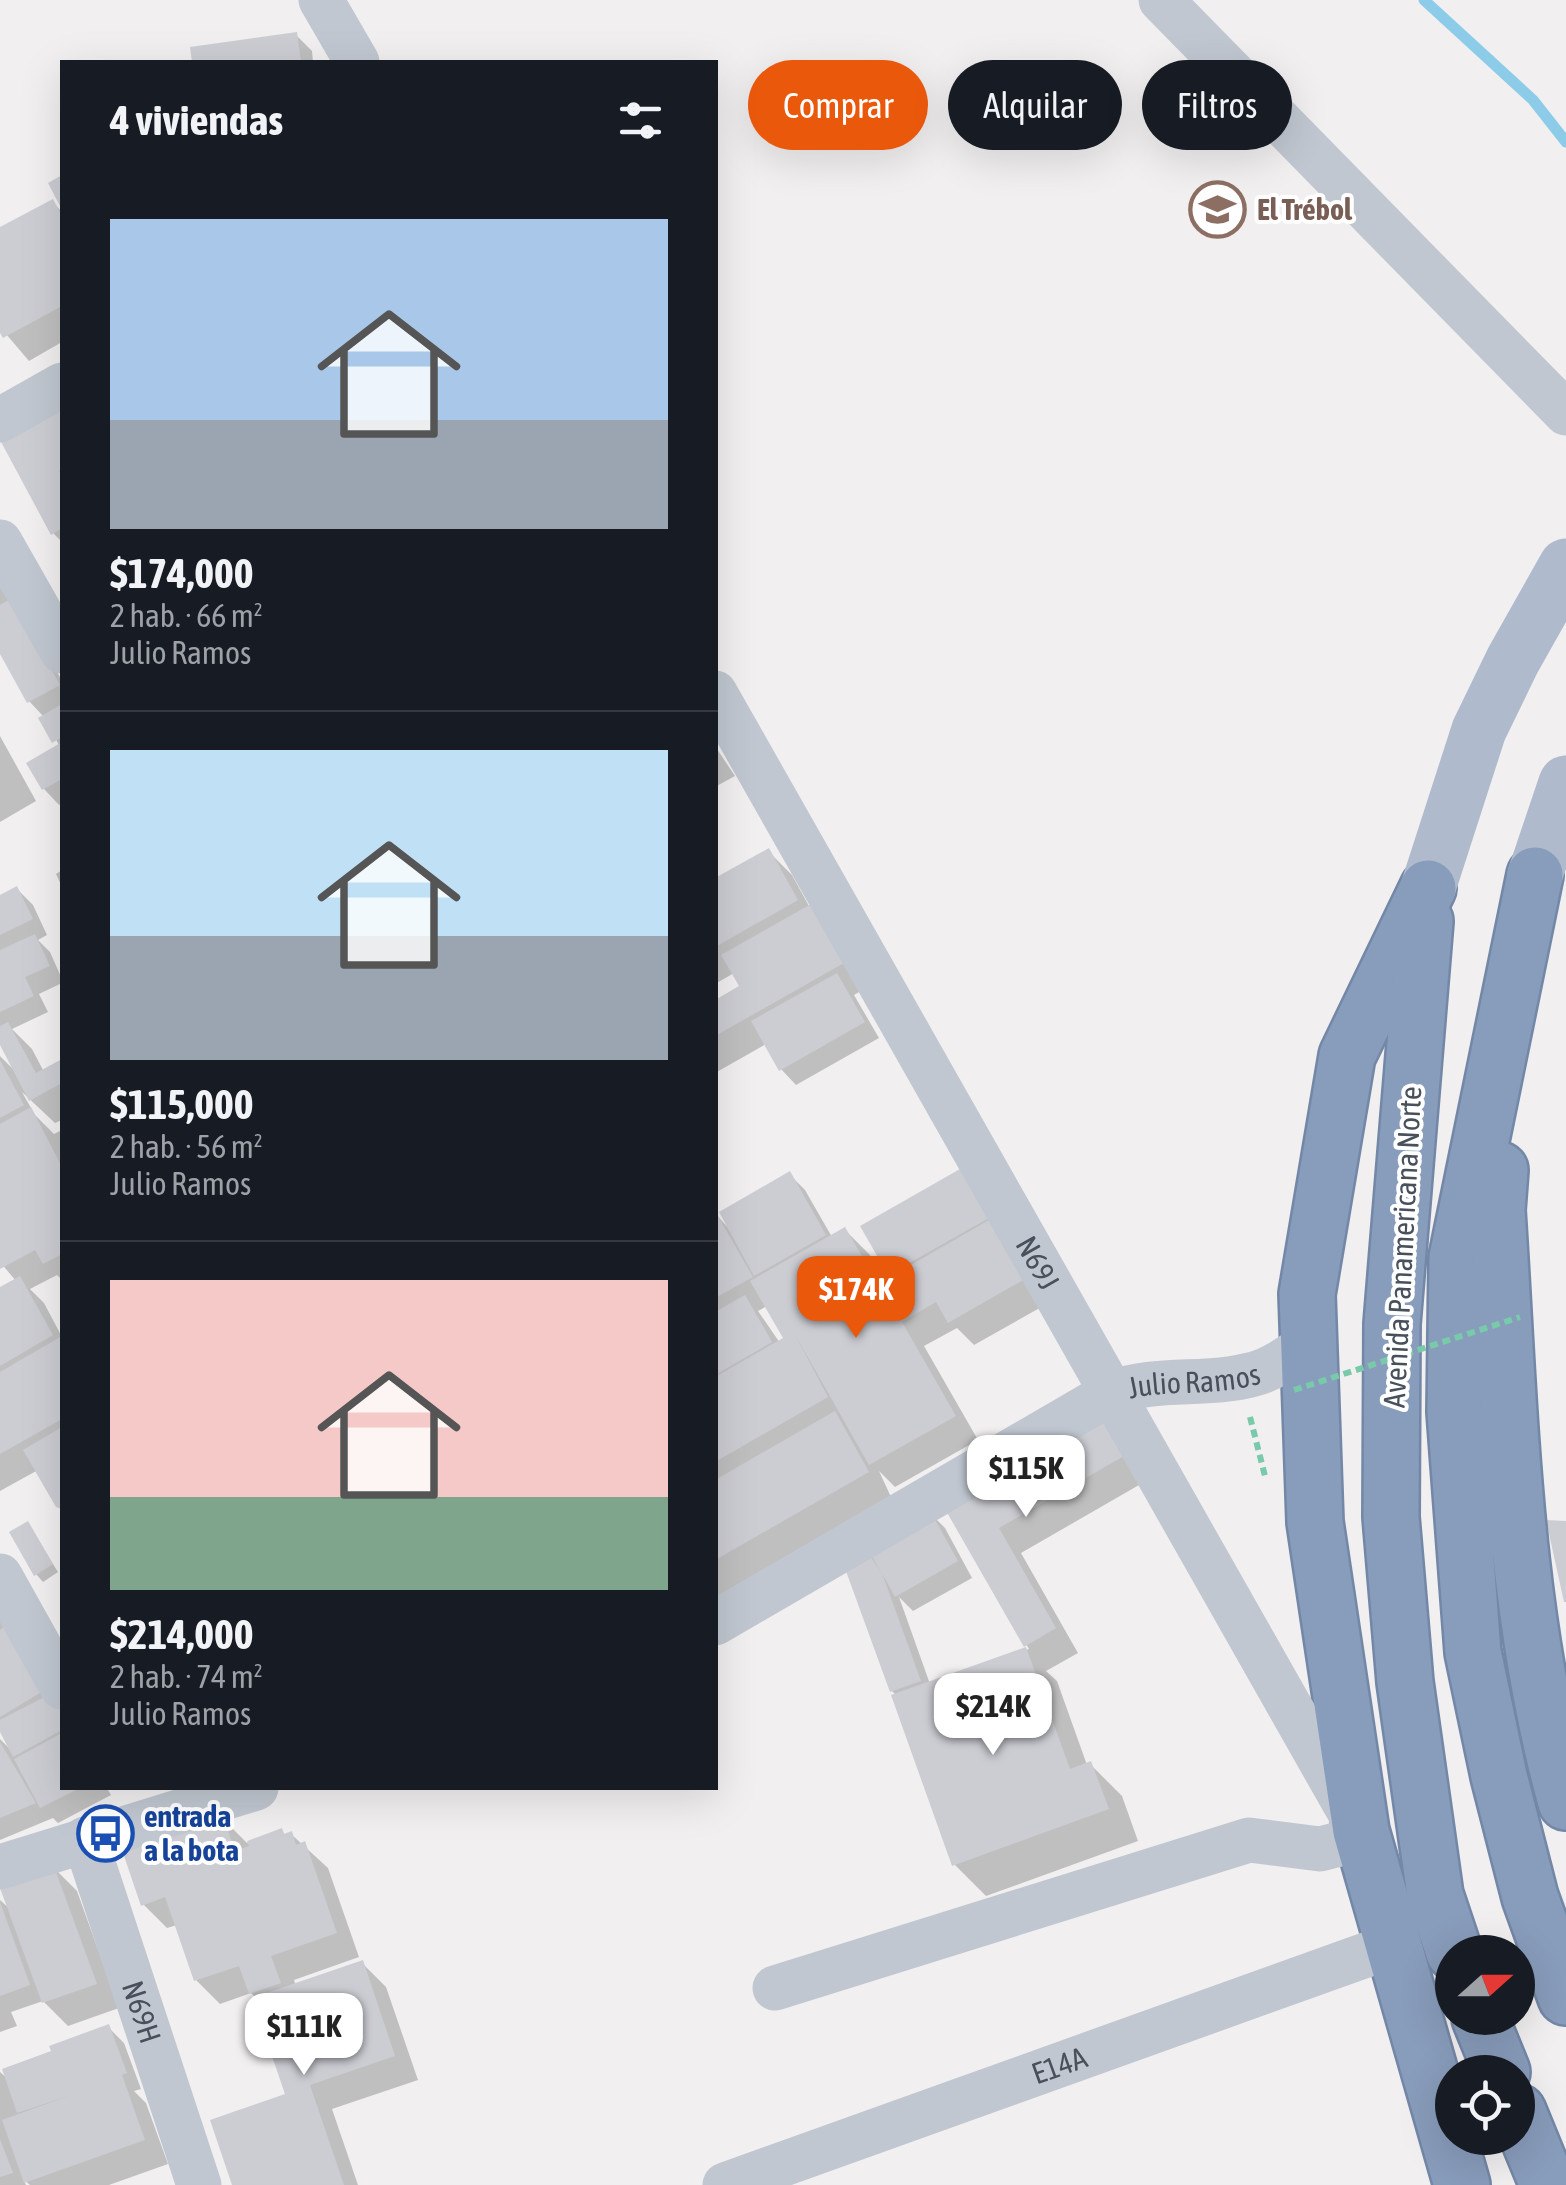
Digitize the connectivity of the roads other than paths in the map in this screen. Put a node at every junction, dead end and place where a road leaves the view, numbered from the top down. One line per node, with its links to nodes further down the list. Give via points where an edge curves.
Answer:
1 (320, 0): 3 (street)
2 (1160, 0): 5 (street)
3 (356, 60)
4 (60, 386): 6 (street)
5 (1566, 413)
6 (0, 420)
7 (0, 542): 9 (street)
8 (1566, 566): 13 (main road, Avenida Panamericana Norte, via 1478,730)
9 (60, 647)
10 (718, 699): 15 (street, N69J)
11 (1566, 783): 12 (main road, Avenida Panamericana Norte)
12 (1535, 875): 20 (highway, via 1512,1015 1497,1210 1519,1558 1546,1728); 28 (highway, Avenida Panamericana Norte, via 1458,1258 1455,1412 1473,1652 1530,1897)
13 (1428, 888): 14 (highway, via 1347,1056); 25 (highway, Avenida Panamericana Norte, via 1392,1324 1392,1517 1405,1682 1436,1894)
14 (1301, 1366): 15 (street, Julio Ramos, via 1284,1360 1256,1374); 22 (highway, via 1315,1522)
15 (1111, 1393): 17 (street, Julio Ramos); 22 (street, N69J)
16 (0, 1576): 18 (street)
17 (718, 1620)
18 (60, 1683)
19 (242, 1790): 21 (street)
20 (1566, 1802)
21 (129, 1806): 23 (street)
22 (1362, 1834): 26 (highway); 27 (street, via 1320,1848 1249,1840)
23 (86, 1839): 24 (street); 31 (street, N69H)
24 (0, 1867)
25 (1449, 1935)
26 (1391, 1946): 32 (street, E14A); 33 (highway)
27 (774, 1988)
28 (1566, 1997)
29 (1535, 2154): 30 (highway)
30 (1546, 2182)
31 (199, 2185)
32 (725, 2185)
33 (1462, 2185)

